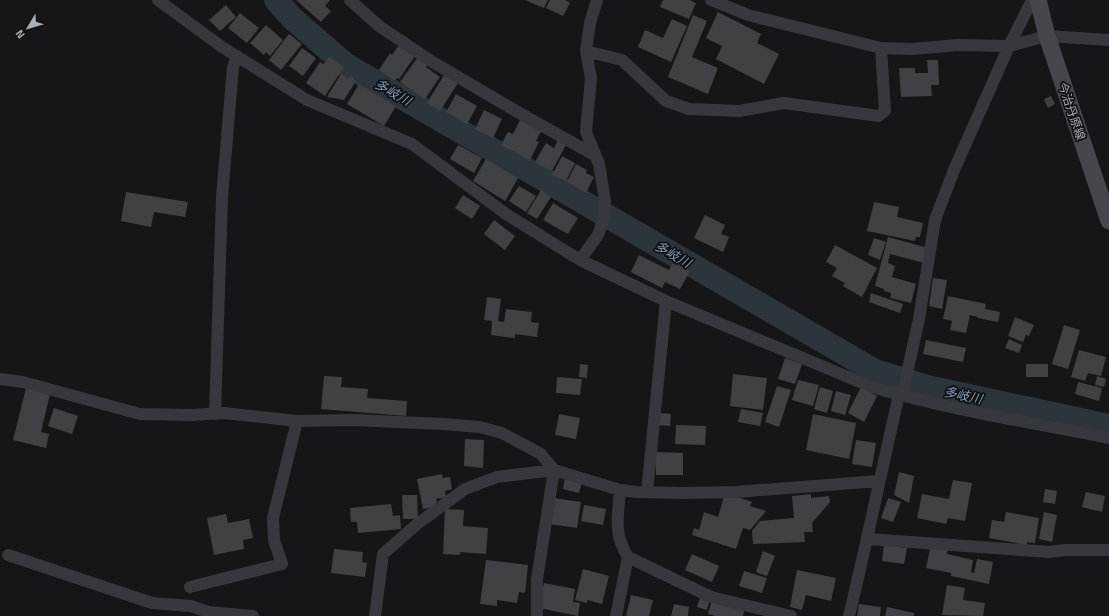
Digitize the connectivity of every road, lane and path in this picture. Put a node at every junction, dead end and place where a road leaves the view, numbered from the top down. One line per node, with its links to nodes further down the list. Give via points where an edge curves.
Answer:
1 (158, 0): 12 (street)
2 (350, 0): 13 (street, via 379,26 431,60 516,112)
3 (597, 0): 11 (street)
4 (710, 0): 10 (street, via 748,15)
5 (1032, 0): 9 (street)
6 (1038, 0): 7 (main road, 今治丹原線)
7 (1047, 36): 8 (street); 9 (street); 14 (main road, 今治丹原線)
8 (1109, 40)
9 (1009, 46): 10 (street); 18 (street, via 954,170 935,220 919,319 904,387)
10 (881, 48): 11 (street, via 885,111 879,116 784,103 739,111 689,109 666,101 622,60)
11 (586, 51): 13 (street, via 591,78 586,132)
12 (237, 56): 15 (street, via 307,100 412,144 506,214); 19 (street, via 233,67 223,190)
13 (596, 156): 15 (street, via 605,201 604,217 598,235)
14 (1109, 218)
15 (580, 260): 16 (street)
16 (666, 301): 18 (street, via 872,387); 25 (street)
17 (0, 379): 19 (street, via 23,382 140,414)
18 (899, 395): 21 (street); 23 (street)
19 (215, 414): 20 (street)
20 (297, 421): 22 (street, via 354,420 479,427 502,433 542,454); 30 (street, via 273,518 274,540 282,564)
21 (1109, 438)
22 (554, 470): 24 (street); 32 (street, via 497,477 465,489 416,525 383,554); 33 (street, via 537,579)
23 (879, 481): 25 (street, via 736,492); 26 (street)
24 (620, 490): 25 (street); 29 (street, via 617,530)
25 (647, 492)
26 (868, 539): 27 (street, via 1049,552); 36 (street)
27 (1109, 550)
28 (8, 555): 31 (street, via 152,603 191,606 208,612)
29 (628, 557): 34 (street); 35 (street, via 711,597)
30 (190, 587)
31 (253, 616)
32 (375, 616)
33 (537, 616)
34 (616, 616)
35 (791, 616)
36 (849, 616)

